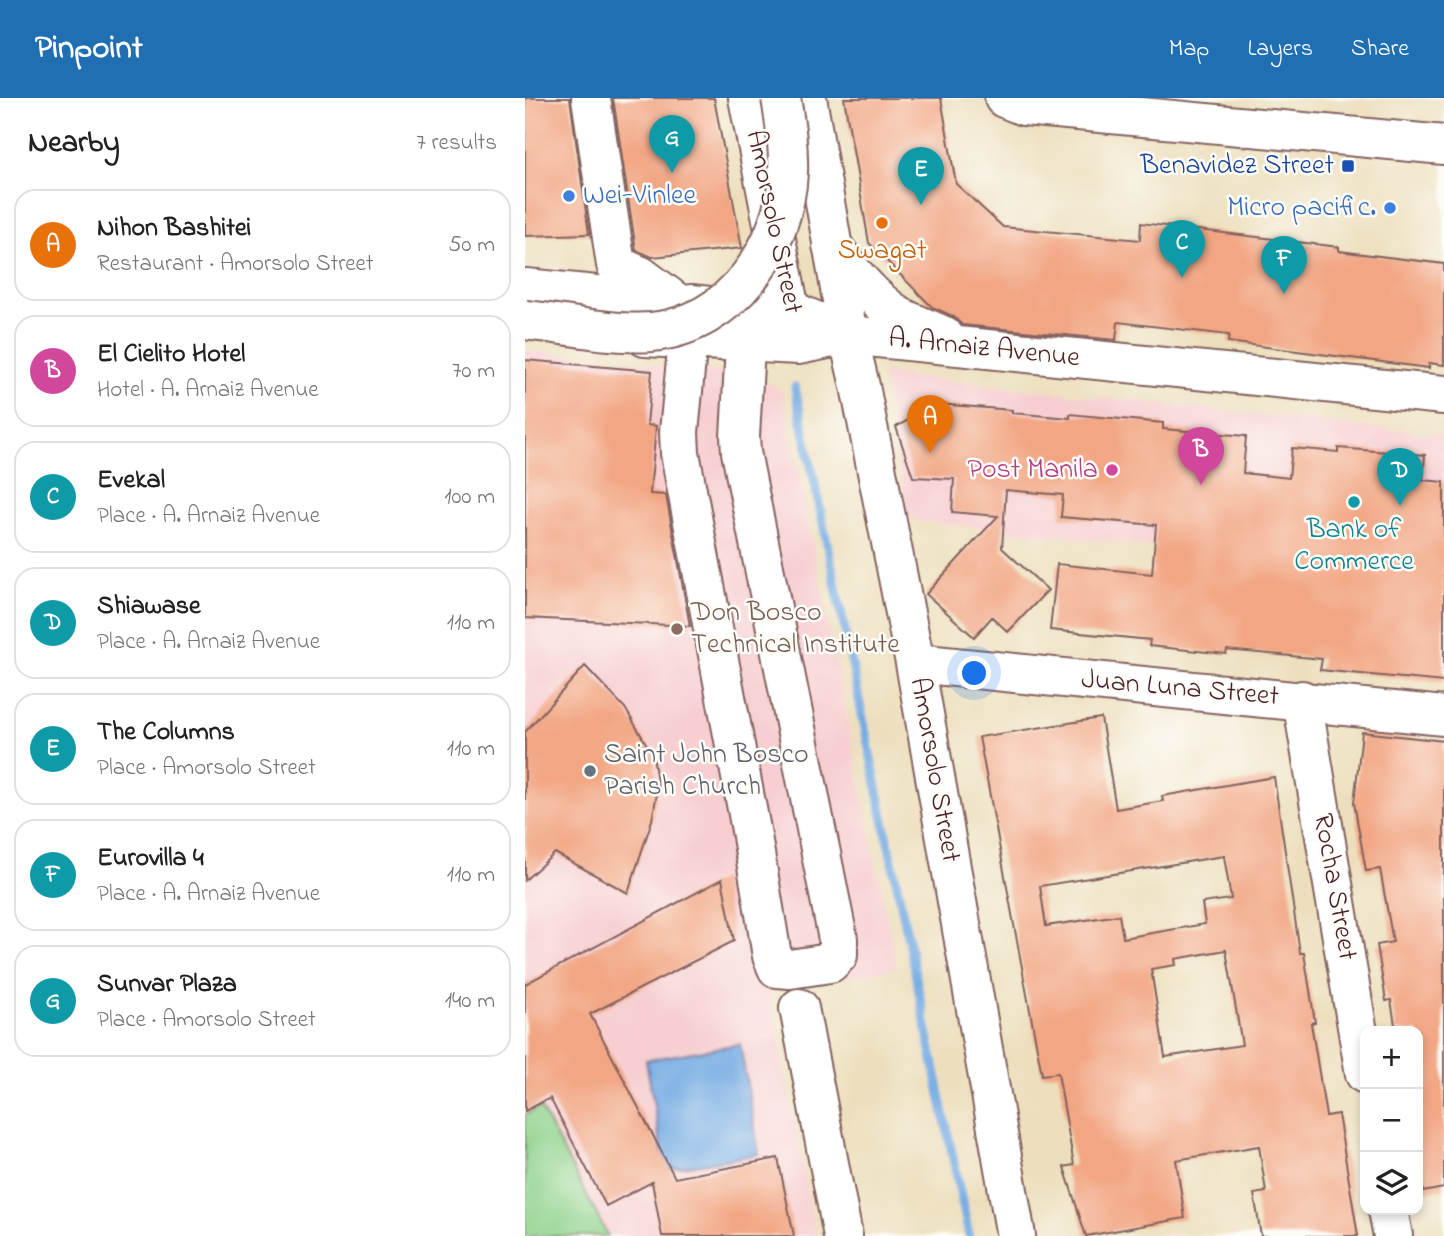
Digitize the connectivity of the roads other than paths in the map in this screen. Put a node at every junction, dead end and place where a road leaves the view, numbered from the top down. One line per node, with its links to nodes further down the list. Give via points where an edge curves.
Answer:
1 (591, 98): 9 (main road)
2 (748, 98): 13 (main road, Amorsolo Street)
3 (781, 98): 11 (main road, bridge, via 788,146 785,197 764,253 730,298 693,321 651,332)
4 (807, 98): 8 (main road, Amorsolo Street)
5 (1004, 98): 6 (main road, via 1024,106)
6 (1162, 108): 7 (main road)
7 (1444, 145)
8 (832, 245): 14 (main road, Amorsolo Street); 16 (main road, via 854,276 901,317)
9 (606, 279): 10 (main road); 12 (main road)
10 (525, 288)
11 (525, 322): 15 (main road)
12 (745, 326): 13 (main road); 15 (main road); 15 (main road, via 741,452 838,939 838,955 830,963 777,968 772,956 680,453)
13 (794, 327): 14 (main road, A. Arnaiz Avenue)
14 (848, 335): 16 (main road, A. Arnaiz Avenue); 18 (main road, Amorsolo Street)
15 (688, 340)
16 (1000, 352): 17 (main road, A. Arnaiz Avenue)
17 (1444, 395)
18 (915, 663): 19 (main road, Juan Luna Street); 25 (main road, Amorsolo Street)
19 (1302, 700): 20 (main road, Juan Luna Street); 22 (main road, Rocha Street)
20 (1444, 716)
21 (799, 1008): 24 (main road)
22 (1360, 1044)
23 (1389, 1215): 26 (main road)
24 (843, 1236)
25 (1016, 1236)
26 (1393, 1236)

